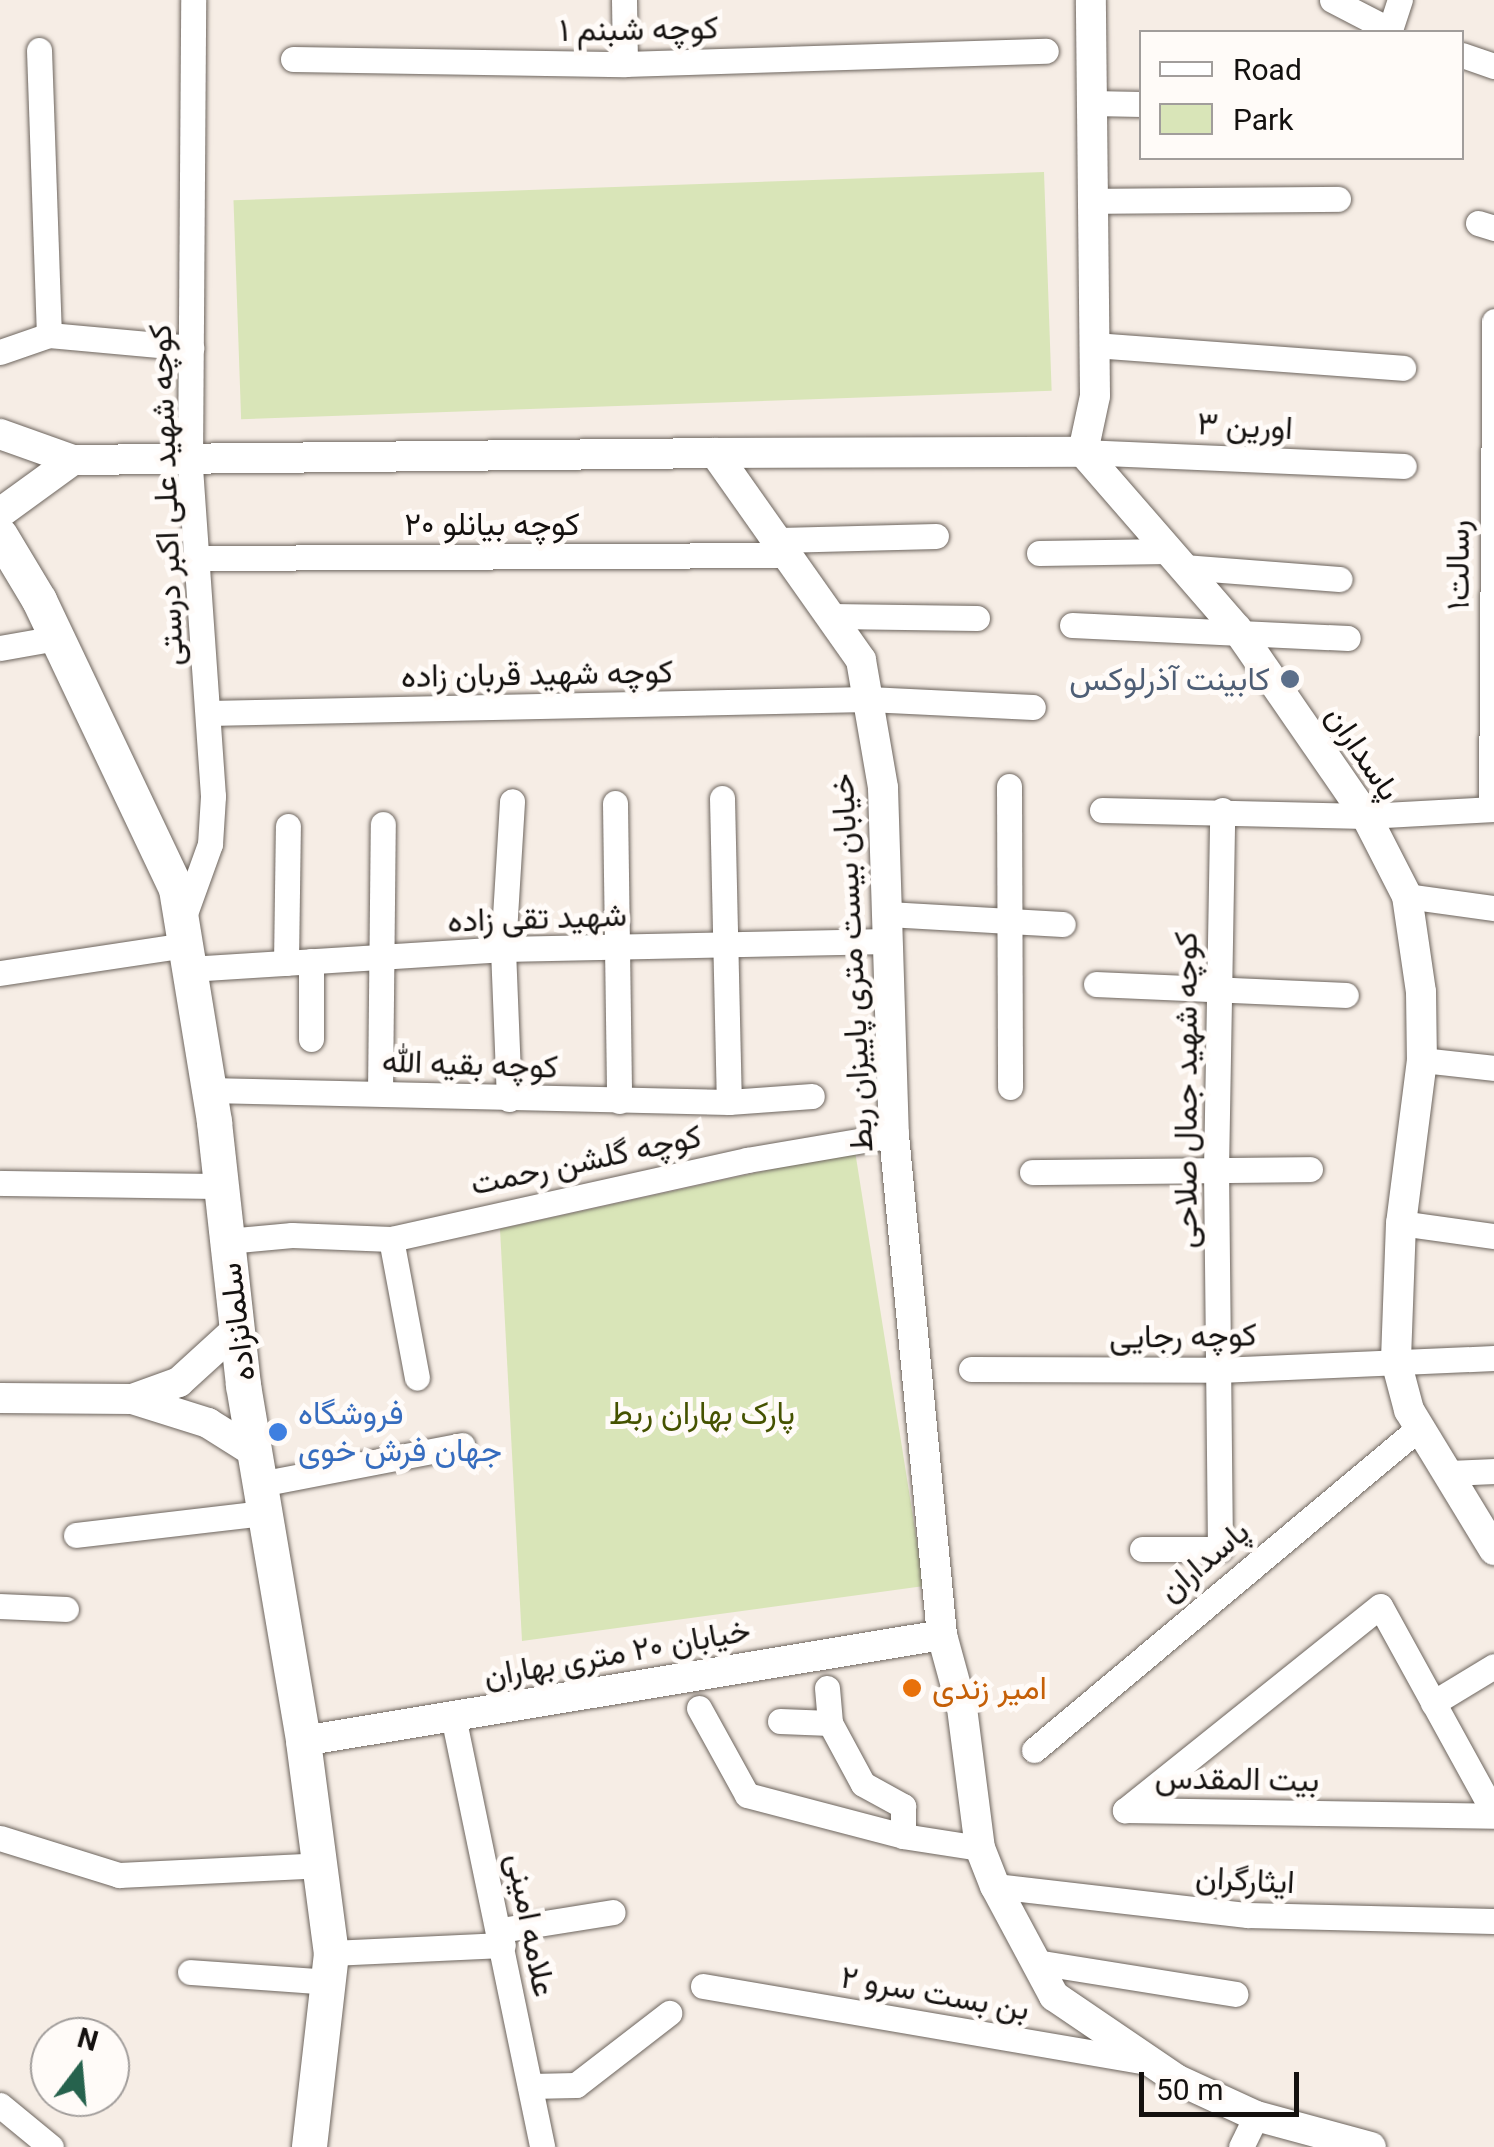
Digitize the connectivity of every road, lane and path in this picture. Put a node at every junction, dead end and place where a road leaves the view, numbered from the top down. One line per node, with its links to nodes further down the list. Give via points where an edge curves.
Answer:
1 (193, 0): 21 (street, کوچه شهید علی اکبر درستی)
2 (624, 0): 12 (street)
3 (1092, 0): 14 (street)
4 (1332, 0): 6 (street)
5 (1400, 0): 7 (street)
6 (1392, 30)
7 (1394, 30)
8 (39, 50): 19 (street)
9 (1046, 50): 12 (street, کوچه شبنم ۱)
10 (1464, 56): 13 (street)
11 (293, 60): 12 (street, کوچه شبنم ۱)
12 (625, 64)
13 (1494, 66)
14 (1091, 102): 15 (street); 17 (street)
15 (1139, 104)
16 (1338, 199): 17 (street)
17 (1090, 201): 20 (street)
18 (1494, 322): 52 (street, رسالت۱)
19 (49, 335): 21 (street); 22 (street)
20 (1093, 345): 23 (street); 25 (street, via 1094,396)
21 (191, 348): 28 (street, کوچه شهید علی اکبر درستی)
22 (0, 352)
23 (1403, 368)
24 (0, 434): 27 (street)
25 (1083, 452): 26 (street); 29 (street, اورین ۳); 36 (street, پاسداران)
26 (715, 453): 28 (street); 33 (street, خیابان بیست متری پاییزان ربط)
27 (73, 460): 28 (street); 30 (street)
28 (190, 463): 35 (street, کوچه شهید علی اکبر درستی)
29 (1404, 466)
30 (0, 514)
31 (0, 535): 42 (main road, سلمانزاده)
32 (936, 536): 33 (street, کوچه بیانلو ۲۰)
33 (784, 548): 35 (street, کوچه بیانلو ۲۰); 38 (street, خیابان بیست متری پاییزان ربط)
34 (1039, 553): 36 (street)
35 (197, 558): 47 (street, کوچه شهید علی اکبر درستی)
36 (1176, 559): 37 (street); 41 (street, پاسداران)
37 (1340, 578)
38 (831, 616): 39 (street); 45 (street, خیابان بیست متری پاییزان ربط, via 861,660)
39 (977, 618)
40 (1072, 625): 41 (street)
41 (1236, 630): 43 (street); 55 (street, پاسداران)
42 (57, 638): 44 (street); 64 (main road, سلمانزاده, via 176,889)
43 (1348, 638)
44 (0, 648)
45 (868, 699): 46 (street, کوچه شهید قربان زاده); 47 (street, کوچه شهید قربان زاده); 62 (street, خیابان بیست متری پاییزان ربط, via 883,788)
46 (1032, 707)
47 (208, 714): 64 (street, کوچه شهید علی اکبر درستی, via 210,844)
48 (1009, 786): 60 (street)
49 (722, 798): 63 (street)
50 (512, 801): 66 (street)
51 (615, 803): 65 (street)
52 (1493, 809): 55 (street)
53 (1102, 810): 54 (street)
54 (1222, 810): 55 (street); 71 (street, کوچه شهید جمال صلاحی)
55 (1366, 816): 58 (street, پاسداران)
56 (383, 824): 67 (street)
57 (288, 826): 68 (street)
58 (1407, 896): 59 (street); 74 (street, پاسداران, via 1422,992)
59 (1494, 908)
60 (1008, 921): 61 (street, شهید تقی زاده); 62 (street, شهید تقی زاده); 76 (street)
61 (1063, 924)
62 (887, 928): 63 (street, شهید تقی زاده); 83 (street, خیابان بیست متری پاییزان ربط)
63 (729, 944): 65 (street, شهید تقی زاده); 82 (street)
64 (185, 945): 68 (street, شهید تقی زاده); 69 (street, شهید تقی زاده); 77 (main road, سلمانزاده)
65 (618, 947): 66 (street, شهید تقی زاده); 81 (street)
66 (503, 949): 67 (street, شهید تقی زاده); 80 (street)
67 (378, 958): 68 (street, شهید تقی زاده); 78 (street)
68 (299, 962): 73 (street)
69 (0, 972)
70 (1096, 984): 71 (street)
71 (1218, 990): 72 (street); 85 (street, کوچه شهید جمال صلاحی)
72 (1346, 995)
73 (311, 1039)
74 (1422, 1060): 75 (street); 89 (street, پاسداران)
75 (1494, 1068)
76 (1010, 1087)
77 (209, 1090): 78 (street, کوچه بقیه الله); 88 (main road, سلمانزاده)
78 (380, 1092): 80 (street, کوچه بقیه الله)
79 (812, 1096): 82 (street, کوچه بقیه الله)
80 (509, 1099): 81 (street, کوچه بقیه الله)
81 (618, 1101): 82 (street, کوچه بقیه الله)
82 (729, 1102)
83 (894, 1135): 91 (street, کوچه گلشن رحمت, via 746,1160); 111 (street, خیابان بیست متری پاییزان ربط)
84 (1310, 1169): 85 (street)
85 (1216, 1171): 86 (street); 97 (street, کوچه شهید جمال صلاحی)
86 (1032, 1172)
87 (0, 1183): 88 (street)
88 (221, 1186): 92 (main road, سلمانزاده)
89 (1401, 1224): 90 (street); 95 (street, پاسداران)
90 (1494, 1236)
91 (391, 1239): 92 (street, کوچه گلشن رحمت); 98 (street)
92 (227, 1240): 93 (main road, سلمانزاده)
93 (237, 1330): 100 (street, via 179,1382); 105 (main road, سلمانزاده)
94 (1494, 1358): 95 (street, کوچه رجایی)
95 (1396, 1361): 97 (street, کوچه رجایی); 101 (street, پاسداران)
96 (971, 1369): 97 (street, کوچه رجایی)
97 (1220, 1370): 107 (street, کوچه شهید جمال صلاحی, via 1220,1549)
98 (416, 1378)
99 (0, 1398): 100 (street)
100 (132, 1399): 105 (street, via 175,1409)
101 (1420, 1427): 104 (street, پاسداران); 120 (street, پاسداران)
102 (462, 1445): 105 (street)
103 (1494, 1471): 104 (street)
104 (1450, 1473): 108 (street, پاسداران)
105 (260, 1483): 106 (street); 119 (main road, سلمانزاده)
106 (76, 1535)
107 (1142, 1549)
108 (1494, 1550)
109 (0, 1606): 110 (street)
110 (66, 1608)
111 (942, 1634): 116 (street, خیابان ۲۰ متری بهاران); 124 (street, خیابان بیست متری پاییزان ربط, via 962,1708)
112 (1494, 1666): 114 (street)
113 (828, 1688): 118 (street)
114 (1433, 1702): 121 (street); 121 (street, بیت المقدس, via 1380,1606 1126,1810)
115 (699, 1708): 122 (street, via 747,1795)
116 (453, 1716): 119 (street, خیابان ۲۰ متری بهاران); 129 (street, علامه امینی)
117 (780, 1722): 118 (street)
118 (830, 1723): 122 (street, via 863,1784 903,1806)
119 (303, 1741): 125 (main road, سلمانزاده)
120 (1034, 1750)
121 (1494, 1815)
122 (903, 1836): 124 (street)
123 (0, 1838): 125 (street, via 119,1875)
124 (980, 1848): 126 (street, خیابان بیست متری پاییزان ربط)
125 (320, 1866): 131 (main road, سلمانزاده)
126 (994, 1886): 128 (street, ایثارگران, via 1247,1915); 130 (street, خیابان بیست متری پاییزان ربط)
127 (613, 1912): 129 (street)
128 (1494, 1921)
129 (502, 1937): 131 (street); 137 (street, علامه امینی)
130 (1036, 1962): 134 (street); 136 (street, خیابان بیست متری پاییزان ربط, via 1054,1996)
131 (330, 1967): 132 (street); 141 (main road, سلمانزاده)
132 (190, 1972)
133 (703, 1986): 136 (street, بن بست سرو ۲)
134 (1236, 1994)
135 (669, 2013): 137 (street, via 576,2085)
136 (1155, 2063): 139 (street, خیابان بیست متری پاییزان ربط)
137 (530, 2086): 142 (street, علامه امینی)
138 (0, 2105): 140 (street)
139 (1256, 2116): 143 (street); 144 (street, خیابان بیست متری پاییزان ربط)
140 (51, 2147)
141 (309, 2147)
142 (542, 2147)
143 (1241, 2147)
144 (1372, 2147)

